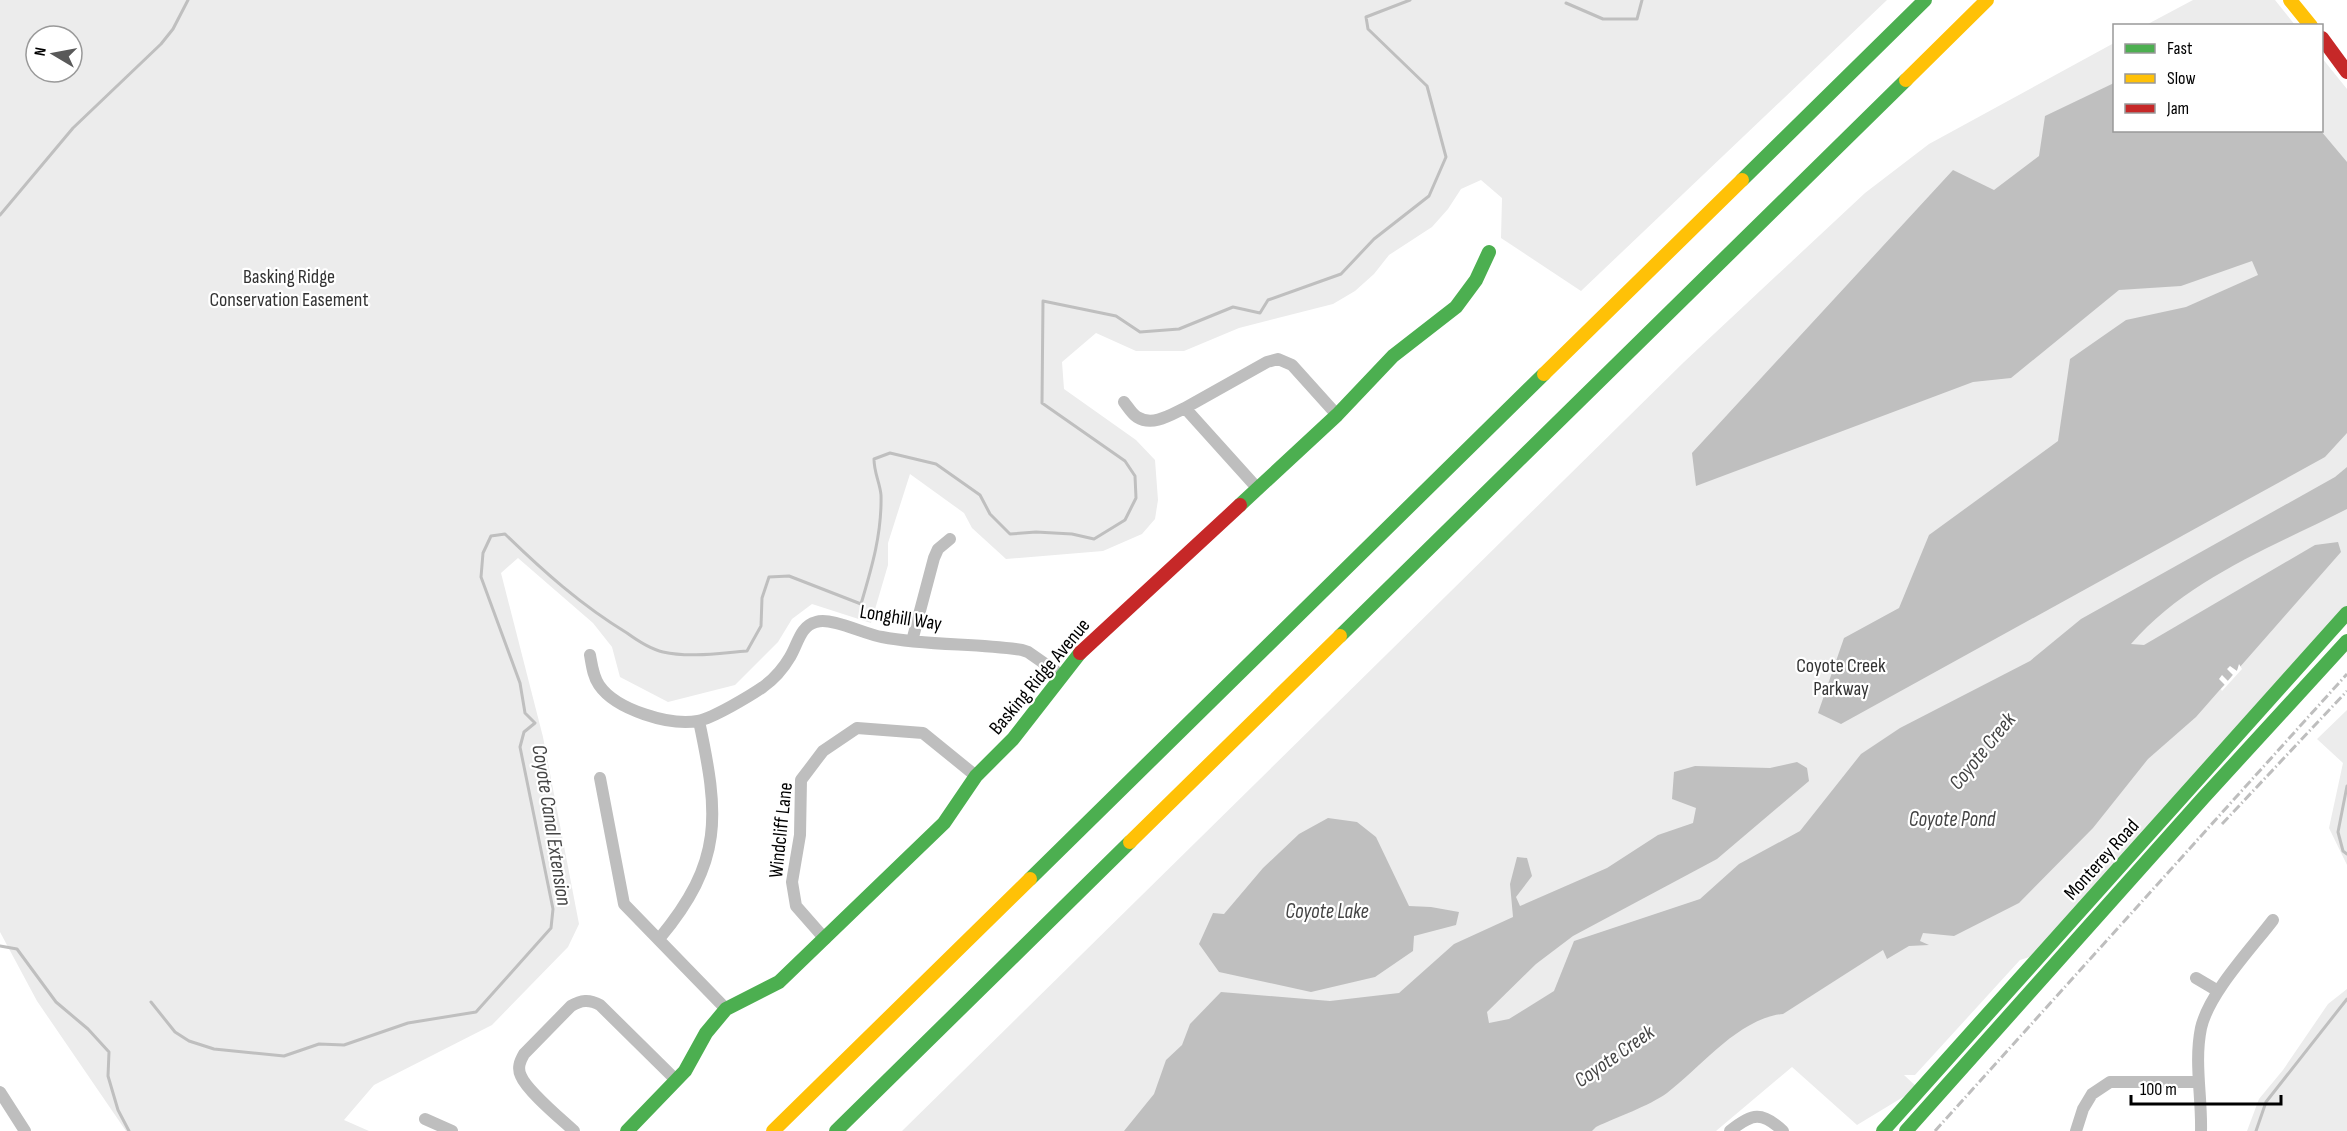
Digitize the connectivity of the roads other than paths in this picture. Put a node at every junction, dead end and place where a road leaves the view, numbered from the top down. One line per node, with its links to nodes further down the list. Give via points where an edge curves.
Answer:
1 (1925, 0): 35 (main road)
2 (1987, 0): 36 (main road)
3 (2290, 0): 4 (main road)
4 (2309, 24)
5 (2323, 39): 6 (main road)
6 (2347, 72)
7 (1489, 252): 10 (main road, Basking Ridge Avenue, via 1456,307 1393,356)
8 (1124, 402): 9 (street, via 1138,417 1147,420 1159,420)
9 (1185, 408): 10 (street, via 1278,359 1292,366); 11 (street)
10 (1337, 415): 11 (main road, Basking Ridge Avenue)
11 (1258, 489): 17 (main road, Basking Ridge Avenue, via 1083,649)
12 (950, 539): 14 (street, via 934,558)
13 (2347, 613): 39 (main road, Monterey Road)
14 (912, 641): 17 (street, Longhill Way, via 1022,650); 18 (street, Longhill Way, via 818,621 803,630 779,673 764,686)
15 (2347, 641): 40 (main road, Monterey Road)
16 (590, 655): 18 (street, via 600,686 627,708 661,719)
17 (1061, 675): 19 (main road, Basking Ridge Avenue, via 1013,739)
18 (699, 721): 22 (street, via 713,805 708,852 696,886)
19 (976, 776): 23 (main road, Basking Ridge Avenue, via 944,823); 23 (street, Windcliff Lane, via 922,733 857,728 823,751 801,780 800,835 792,882 796,906)
20 (600, 778): 22 (street, via 621,899)
21 (2273, 920): 25 (street)
22 (659, 939): 26 (street)
23 (825, 939): 26 (main road, Basking Ridge Avenue, via 779,982)
24 (2196, 978): 25 (street)
25 (2218, 991): 28 (street, via 2202,1026)
26 (726, 1009): 27 (main road, Basking Ridge Avenue)
27 (676, 1080): 33 (street, via 600,1005 593,1001 578,1002 524,1054 519,1070 526,1085); 34 (main road, Basking Ridge Avenue)
28 (2199, 1082): 41 (street, via 2110,1082 2092,1095); 42 (street)
29 (0, 1092): 31 (street)
30 (425, 1119): 32 (street)
31 (25, 1131)
32 (452, 1131)
33 (574, 1131)
34 (627, 1131)
35 (773, 1131)
36 (836, 1131)
37 (1730, 1131): 38 (street, via 1744,1119 1757,1116 1771,1120)
38 (1783, 1131)
39 (1883, 1131)
40 (1906, 1131)
41 (2076, 1131)
42 (2201, 1131)

